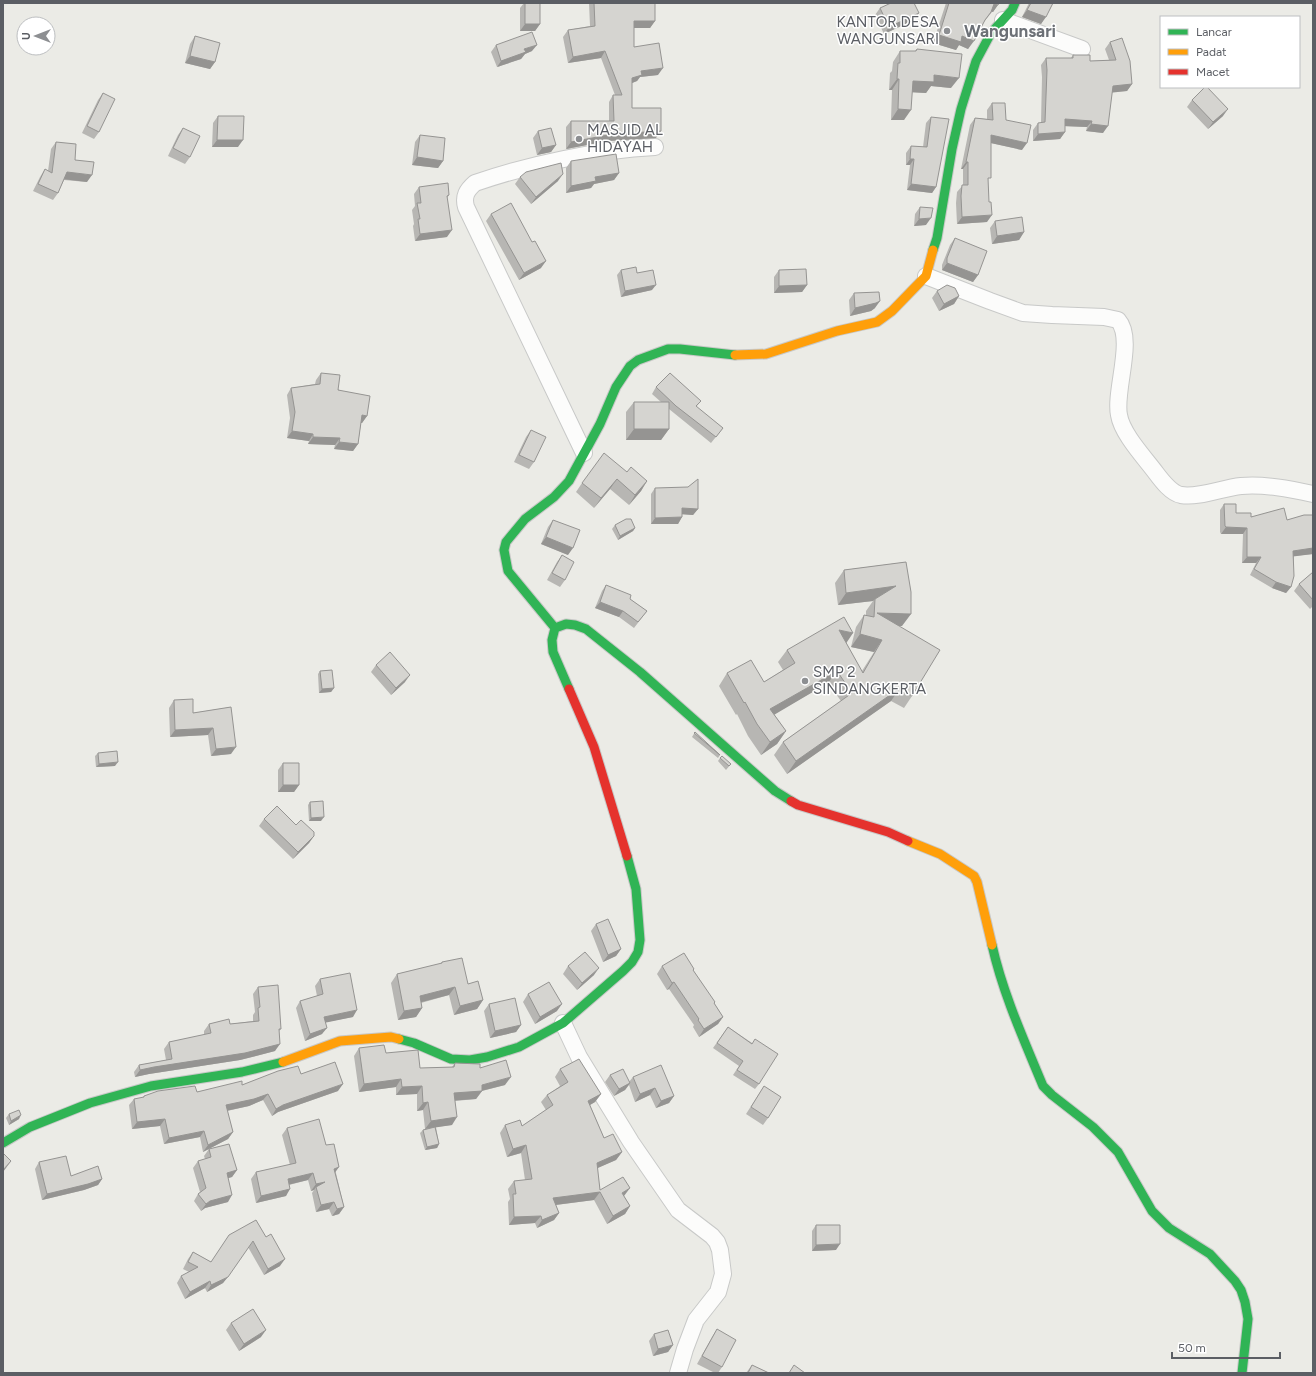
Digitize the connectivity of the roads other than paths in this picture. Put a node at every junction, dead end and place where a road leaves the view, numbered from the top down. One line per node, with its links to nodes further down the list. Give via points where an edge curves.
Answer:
1 (1015, 3): 2 (street)
2 (1003, 20): 3 (street); 5 (street, via 991,33 976,61 952,149 937,238)
3 (1082, 49)
4 (654, 147): 6 (street, via 539,165 475,183 465,196 466,207)
5 (926, 276): 6 (street, via 892,311 877,322 861,327 838,331 766,354 736,355 668,349 638,360 630,366 616,387); 7 (street, via 1023,313 1118,320 1124,330 1125,342 1118,414 1122,428 1159,478 1175,493 1194,495 1241,486 1271,486)
6 (584, 453): 8 (street, via 568,481 554,497 525,519 506,542 504,550 508,570)
7 (1313, 494)
8 (555, 628): 9 (street, via 552,636 553,652 594,747 636,889 640,940 638,952 632,962); 12 (street, via 566,624 586,630 640,672 775,791 798,805 888,832 940,854 974,876 997,967 1043,1086 1093,1127 1118,1152 1152,1211 1169,1228 1210,1254 1235,1281 1241,1290 1248,1319)
9 (563, 1023): 10 (street, via 519,1047 470,1060 451,1059 414,1043 391,1037 340,1041 289,1061 242,1072 151,1086 90,1103 30,1127); 11 (street, via 579,1057 631,1142 678,1210 712,1236 720,1250 723,1274 718,1292 696,1320)
10 (3, 1143)
11 (678, 1373)
12 (1242, 1373)

